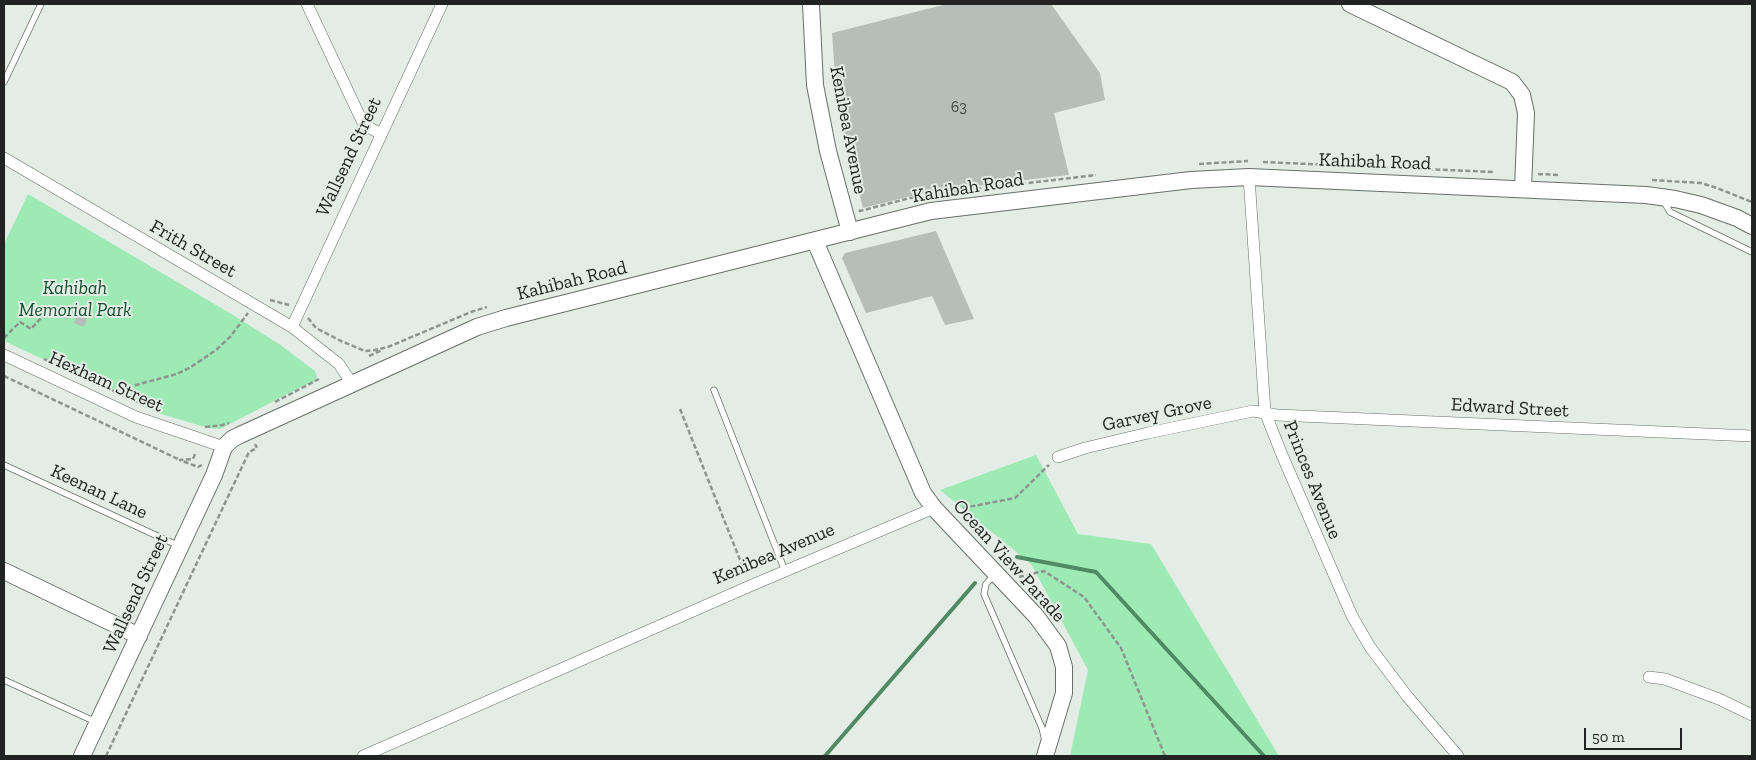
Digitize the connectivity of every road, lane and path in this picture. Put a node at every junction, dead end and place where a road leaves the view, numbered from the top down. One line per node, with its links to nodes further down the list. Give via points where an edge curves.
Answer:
1 (41, 4): 6 (lane)
2 (307, 4): 7 (street, via 362,121)
3 (442, 4): 7 (street, Wallsend Street)
4 (811, 4): 15 (main road, Kenibea Avenue, via 815,85 828,151)
5 (1350, 4): 10 (main road, via 1512,82 1522,96 1526,113)
6 (4, 82)
7 (381, 134): 20 (street, Wallsend Street)
8 (4, 158): 18 (street, Frith Street)
9 (1249, 177): 10 (main road, Kahibah Road); 15 (main road, Kahibah Road, via 1139,185 931,211); 34 (street, Princes Avenue)
10 (1523, 188): 12 (main road, Kahibah Road)
11 (934, 194): 13 (path, via 860,211)
12 (1662, 197): 14 (main road, Kahibah Road, via 1701,205); 17 (lane, via 1670,212)
13 (857, 204)
14 (1752, 226)
15 (850, 232): 16 (main road, Kahibah Road)
16 (814, 241): 28 (main road, Kahibah Road, via 506,318 477,327); 47 (main road, via 916,479)
17 (1752, 252)
18 (254, 305): 20 (street, Frith Street); 30 (path, via 216,350 191,367 177,374)
19 (70, 319): 21 (path, via 50,314 31,329 20,322)
20 (292, 328): 28 (street, Frith Street, via 339,364)
21 (4, 338)
22 (388, 347): 24 (path)
23 (4, 355): 39 (street, Hexham Street, via 136,418)
24 (369, 356)
25 (39, 357): 30 (path)
26 (4, 376): 42 (path)
27 (319, 379): 31 (path)
28 (352, 384): 39 (main road, Kahibah Road, via 240,435)
29 (714, 390): 51 (lane)
30 (113, 391): 32 (path)
31 (268, 405)
32 (152, 409)
33 (680, 409): 53 (path)
34 (1266, 412): 37 (street, Edward Street); 41 (street, Garvey Grove, via 1253,411 1148,433); 59 (street, Princes Avenue, via 1285,464 1352,616 1370,647)
35 (236, 420): 36 (path, via 223,425)
36 (200, 425)
37 (1752, 436)
38 (255, 444): 46 (path, via 257,448 249,452)
39 (224, 447): 49 (main road, Wallsend Street)
40 (195, 454): 42 (path, via 193,458)
41 (1058, 456): 48 (path, via 1014,498)
42 (180, 460): 44 (path, via 198,467)
43 (4, 464): 49 (lane, Keenan Lane)
44 (202, 465)
45 (235, 467): 46 (path)
46 (241, 468): 63 (path)
47 (934, 508): 51 (street, Kenibea Avenue); 52 (main road, Ocean View Parade)
48 (963, 508)
49 (181, 547): 54 (main road, Wallsend Street)
50 (4, 571): 54 (main road)
51 (785, 571): 53 (street, Kenibea Avenue)
52 (999, 576): 61 (lane, via 986,584 984,594 1042,728); 61 (main road, Ocean View Parade, via 1036,616 1062,656 1064,693); 65 (path, via 1044,571 1084,597 1121,648)
53 (750, 586): 60 (street, Kenibea Avenue)
54 (139, 636): 58 (main road, Wallsend Street)
55 (1649, 676): 57 (street, via 1665,678)
56 (4, 680): 58 (lane)
57 (1752, 715)
58 (98, 723): 62 (main road, Wallsend Street)
59 (1439, 735): 66 (street); 67 (street, Princes Avenue)
60 (378, 753): 64 (street, Kenibea Avenue)
61 (1046, 753)
62 (82, 756)
63 (106, 756)
64 (363, 756)
65 (1165, 756)
66 (1446, 756)
67 (1458, 756)

